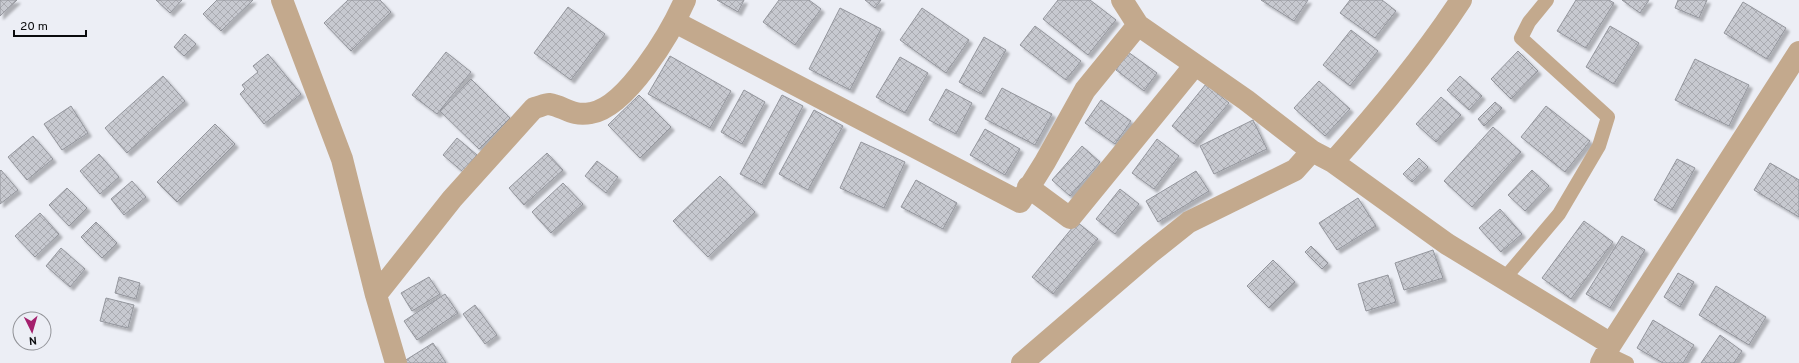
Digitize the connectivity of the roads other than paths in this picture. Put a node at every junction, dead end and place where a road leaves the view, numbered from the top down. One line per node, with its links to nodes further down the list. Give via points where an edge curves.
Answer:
1 (282, 0): 14 (street, via 342,159)
2 (685, 0): 6 (street)
3 (1122, 0): 7 (street)
4 (1461, 0): 11 (street, via 1436,39)
5 (1547, 0): 13 (lane, via 1529,22 1521,38 1608,117 1599,146 1559,214)
6 (676, 22): 12 (street, via 1020,202); 14 (street, via 636,80 613,103 592,113 572,113 549,104 534,108 452,199)
7 (1138, 25): 9 (street); 12 (street, via 1085,90)
8 (1799, 52): 15 (street)
9 (1195, 65): 10 (street, via 1246,100); 12 (street, via 1070,218)
10 (1312, 151): 11 (street); 17 (street, via 1295,170 1189,222)
11 (1333, 162): 13 (street, via 1447,244)
12 (1028, 187)
13 (1504, 279): 15 (street)
14 (376, 295): 16 (street)
15 (1606, 353): 18 (lane)
16 (396, 363)
17 (1022, 363)
18 (1627, 363)

